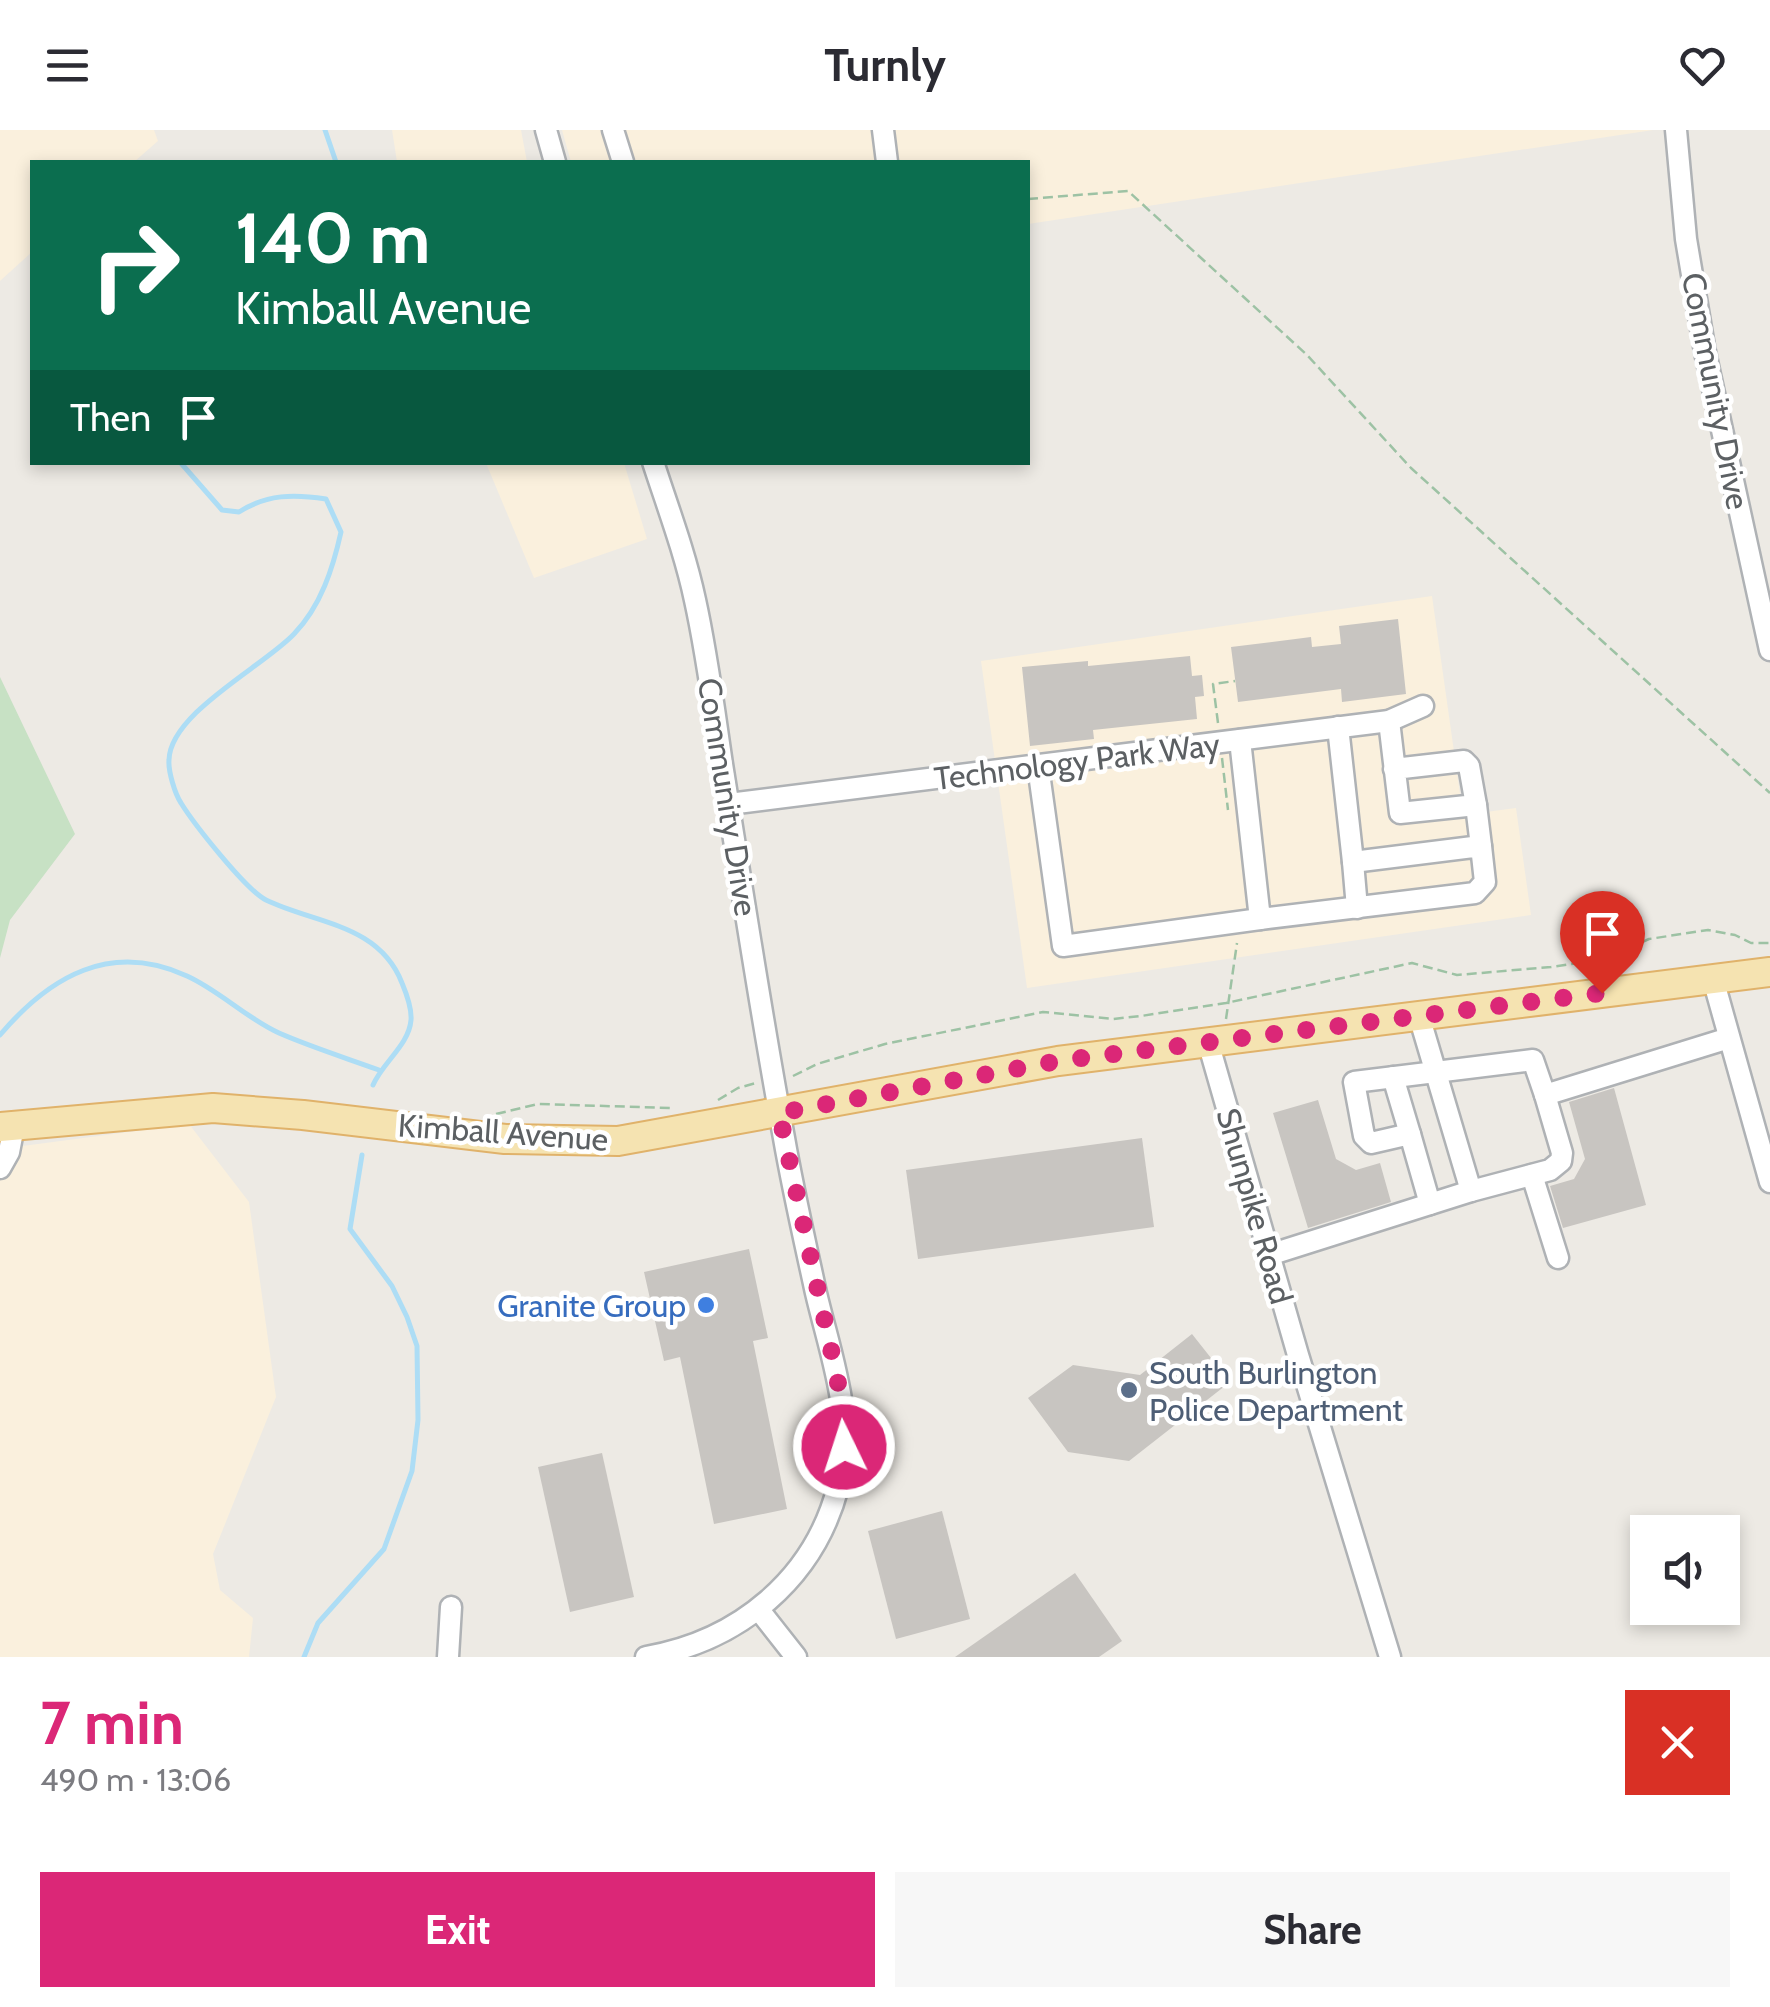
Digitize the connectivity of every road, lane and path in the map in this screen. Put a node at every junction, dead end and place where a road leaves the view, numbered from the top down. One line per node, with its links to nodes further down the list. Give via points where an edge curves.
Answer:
1 (546, 130): 5 (street)
2 (612, 130): 6 (street)
3 (883, 130): 7 (street)
4 (1676, 130): 10 (street, Community Drive, via 1702,333)
5 (554, 160)
6 (622, 160)
7 (887, 160)
8 (1030, 199): 19 (path, via 1128,191 1307,355 1411,468)
9 (654, 465): 20 (street, Community Drive, via 695,598)
10 (1770, 650)
11 (1235, 681): 15 (path, via 1213,684)
12 (1423, 706): 13 (street, Technology Park Way)
13 (1389, 720): 14 (street, Technology Park Way); 18 (street)
14 (1338, 727): 16 (street, Technology Park Way); 23 (street)
15 (1218, 730)
16 (1240, 740): 17 (street, Technology Park Way); 25 (street)
17 (1038, 766): 20 (street, Technology Park Way); 25 (street, via 1064,946)
18 (1394, 769): 21 (street, via 1464,761); 21 (street, via 1400,813)
19 (1770, 793)
20 (729, 804): 36 (street, Community Drive)
21 (1476, 805): 22 (street)
22 (1481, 846): 23 (street); 24 (street, via 1485,882 1475,893)
23 (1353, 862): 24 (street)
24 (1357, 908): 25 (street)
25 (1260, 918)
26 (1239, 931): 30 (path)
27 (1770, 943): 30 (path, via 1708,930 1649,940 1605,959 1457,975 1401,964)
28 (1770, 972): 29 (main road, Kimball Avenue)
29 (1712, 979): 31 (main road, Kimball Avenue); 33 (street)
30 (1226, 1003): 32 (path); 36 (path, via 1113,1019 1026,1014 885,1044)
31 (1419, 1016): 32 (main road, Kimball Avenue); 34 (street)
32 (1218, 1033): 41 (main road, Kimball Avenue, via 1008,1069); 49 (street, Shunpike Road)
33 (1729, 1038): 37 (street); 46 (street)
34 (1434, 1070): 35 (street); 37 (street, via 1533,1060); 47 (street)
35 (1393, 1077): 43 (street); 43 (street, via 1354,1082 1364,1136 1371,1144)
36 (774, 1080): 38 (path, via 738,1088); 41 (street, Community Drive)
37 (1545, 1095): 45 (street, via 1561,1161)
38 (710, 1104)
39 (679, 1108): 40 (path, via 538,1104)
40 (488, 1115)
41 (781, 1125): 42 (main road, Kimball Avenue, via 606,1141 506,1139 213,1108); 52 (street, Community Drive, via 836,1372 844,1447 822,1531 787,1583)
42 (7, 1126): 44 (street, via 9,1152)
43 (1410, 1134): 48 (street)
44 (0, 1168)
45 (1532, 1176): 47 (street); 50 (street)
46 (1770, 1182)
47 (1472, 1191): 48 (street)
48 (1430, 1204): 49 (street)
49 (1269, 1256): 56 (street, Shunpike Road)
50 (1558, 1258)
51 (451, 1607): 53 (street)
52 (759, 1610): 54 (street, Community Drive, via 695,1646); 55 (street)
53 (448, 1657)
54 (646, 1657)
55 (796, 1657)
56 (1390, 1657)

